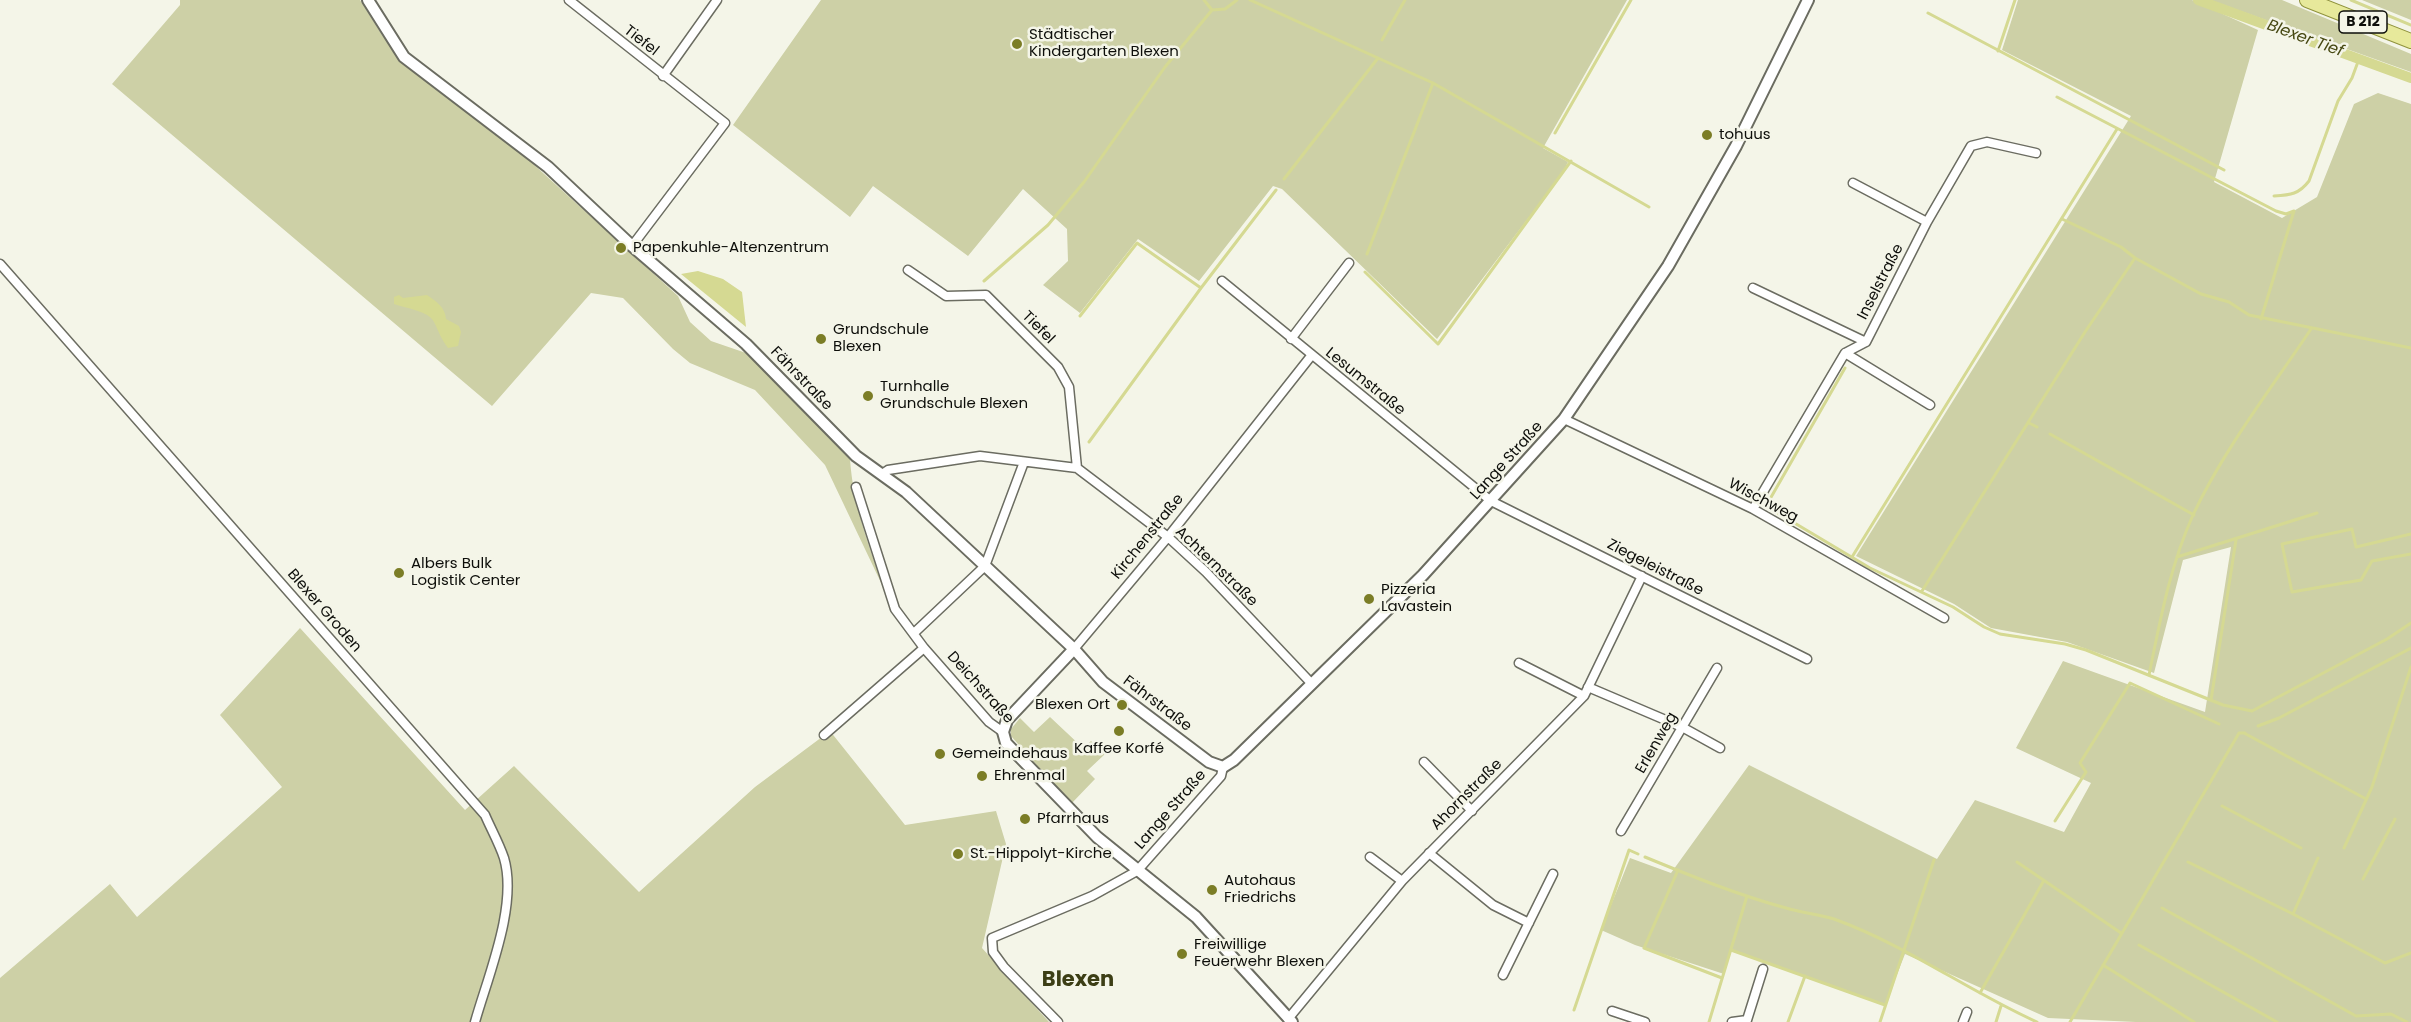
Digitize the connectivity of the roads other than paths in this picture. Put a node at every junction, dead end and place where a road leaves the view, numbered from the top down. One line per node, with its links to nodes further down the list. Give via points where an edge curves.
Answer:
1 (368, 0): 11 (street, Fährstraße, via 404,57 548,167)
2 (569, 0): 7 (street, Tiefel)
3 (717, 0): 7 (street)
4 (1808, 0): 22 (street, Lange Straße, via 1736,146 1668,266)
5 (2307, 0): 6 (main road, B 212)
6 (2411, 41)
7 (663, 76): 11 (street, Tiefel, via 725,123)
8 (2036, 153): 10 (street, Inselstraße, via 1987,142 1971,146)
9 (1854, 183): 10 (street)
10 (1927, 222): 18 (street, Inselstraße)
11 (632, 246): 25 (street, Fährstraße, via 746,344 856,456)
12 (1349, 263): 17 (street)
13 (0, 264): 62 (street, Blexer Groden, via 485,815 504,858 507,880 505,914)
14 (908, 270): 24 (street, Tiefel, via 946,296 986,295 1058,367 1069,387)
15 (1222, 281): 17 (street, Lesumstraße)
16 (1753, 288): 18 (street)
17 (1291, 339): 20 (street, Lesumstraße)
18 (1866, 342): 19 (street, Inselstraße)
19 (1845, 353): 21 (street); 28 (street)
20 (1311, 356): 27 (street, Lesumstraße); 29 (street, Kirchenstraße)
21 (1930, 405)
22 (1564, 419): 27 (street, Lange Straße); 28 (street, Wischweg)
23 (1024, 462): 24 (street); 25 (street, via 980,456); 30 (street)
24 (1077, 468): 29 (street, Achternstraße)
25 (882, 474): 30 (street, Fährstraße)
26 (856, 487): 33 (street, Deichstraße, via 895,609)
27 (1491, 501): 31 (street, Ziegeleistraße); 39 (street, Lange Straße, via 1423,575)
28 (1752, 509): 32 (street, Wischweg)
29 (1168, 537): 35 (street, Kirchenstraße); 39 (street, Achternstraße)
30 (985, 566): 33 (street); 35 (street, Fährstraße)
31 (1642, 576): 36 (street, Ziegeleistraße); 40 (street, Ahornstraße)
32 (1944, 618)
33 (914, 633): 34 (street, Deichstraße)
34 (924, 648): 43 (street, Deichstraße, via 989,722); 44 (street)
35 (1074, 649): 43 (street, Kirchenstraße, via 1007,720); 47 (street, Fährstraße, via 1120,696 1209,762)
36 (1807, 659)
37 (1519, 663): 41 (street)
38 (1717, 668): 42 (street, Erlenweg)
39 (1312, 684): 47 (street, Lange Straße)
40 (1588, 687): 41 (street, Ahornstraße); 42 (street)
41 (1584, 696): 48 (street, Ahornstraße)
42 (1682, 727): 45 (street); 49 (street, Erlenweg)
43 (1003, 732): 52 (street, Deichstraße, via 1006,743 1033,773)
44 (824, 735)
45 (1720, 748)
46 (1424, 762): 48 (street)
47 (1223, 767): 52 (street, Lange Straße, via 1221,776)
48 (1472, 811): 50 (street, Ahornstraße)
49 (1621, 831)
50 (1429, 853): 54 (street, Ahornstraße); 55 (street, via 1493,905)
51 (1370, 857): 54 (street)
52 (1137, 871): 60 (street, Deichstraße, via 1196,917); 63 (street, Lange Straße, via 1092,896 992,938 993,952 1004,967)
53 (1553, 874): 55 (street)
54 (1402, 881): 60 (street, Ahornstraße)
55 (1529, 923): 57 (street)
56 (1763, 969): 61 (street)
57 (1503, 975)
58 (1612, 1011): 64 (street)
59 (1967, 1012): 66 (street)
60 (1290, 1020)
61 (1750, 1021): 65 (street)
62 (475, 1022)
63 (1058, 1022)
64 (1645, 1022)
65 (1732, 1022)
66 (1963, 1022)

